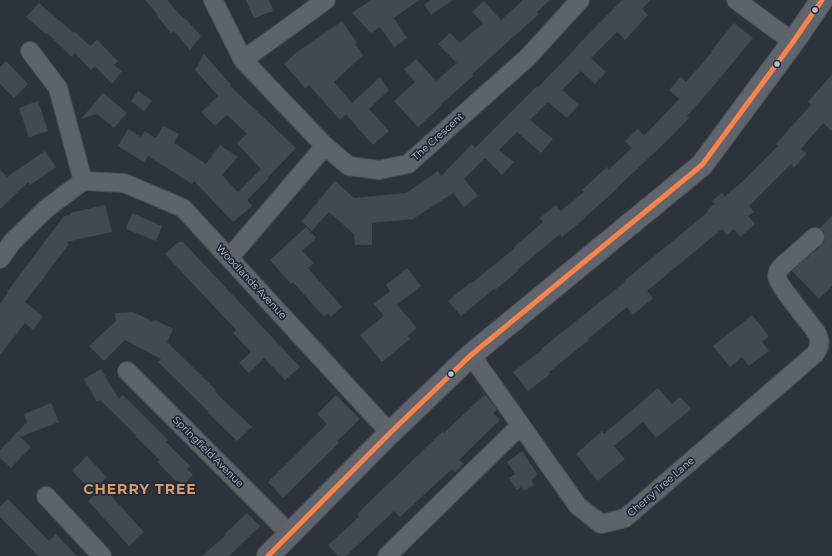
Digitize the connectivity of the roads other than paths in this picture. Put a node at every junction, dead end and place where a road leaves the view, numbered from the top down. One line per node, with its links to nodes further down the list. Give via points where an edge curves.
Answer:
1 (213, 0): 8 (street, The Crescent)
2 (326, 0): 8 (street)
3 (580, 0): 9 (street, The Crescent, via 528,57 408,164 378,170 349,166)
4 (736, 0): 6 (street)
5 (822, 0): 6 (main road)
6 (793, 42): 14 (main road, via 702,165)
7 (30, 51): 10 (street, via 58,88)
8 (243, 60): 9 (street, The Crescent)
9 (325, 146): 12 (street)
10 (83, 181): 12 (street, Woodlands Avenue, via 124,183 183,208); 13 (street, via 47,208 12,242)
11 (815, 237): 16 (street, Cherry Tree Lane, via 781,267 777,277 819,337 818,350 626,518 601,524 578,506)
12 (229, 258): 17 (street, Woodlands Avenue)
13 (0, 259)
14 (471, 355): 16 (street, Cherry Tree Lane); 17 (main road)
15 (127, 371): 19 (street, Springfield Avenue)
16 (521, 425): 22 (street)
17 (390, 433): 19 (main road)
18 (46, 496): 20 (street)
19 (290, 534): 21 (main road)
20 (102, 556)
21 (268, 556)
22 (387, 556)

